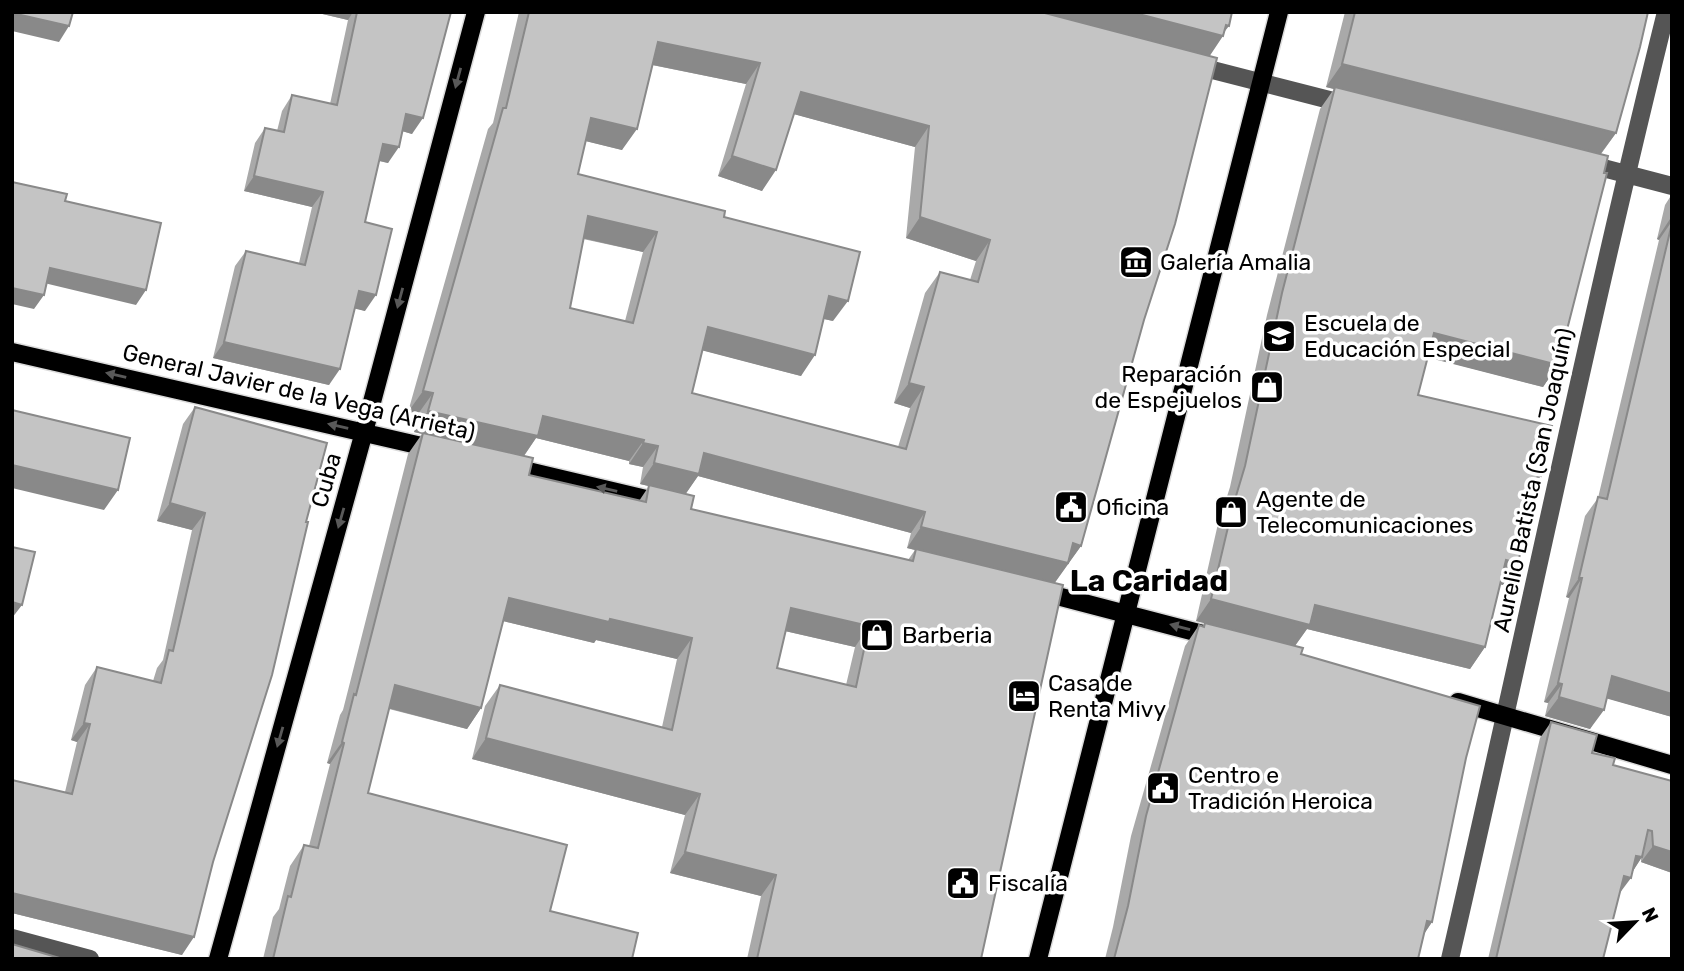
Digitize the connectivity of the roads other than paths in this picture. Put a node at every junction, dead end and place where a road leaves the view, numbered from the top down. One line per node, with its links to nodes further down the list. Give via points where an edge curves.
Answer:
1 (476, 12): 11 (main road, Cuba, one-way to 11)
2 (1279, 12): 5 (main road)
3 (1666, 12): 8 (street, Aurelio Batista (San Joaquín))
4 (1174, 60): 5 (street)
5 (1261, 83): 6 (street); 16 (main road)
6 (1373, 111)
7 (1572, 160): 8 (street)
8 (1626, 173): 9 (street); 19 (street, Aurelio Batista (San Joaquín))
9 (1672, 186)
10 (12, 352): 11 (main road, General Javier de la Vega (Arrieta), one-way to 10)
11 (364, 432): 12 (main road, General Javier de la Vega (Arrieta)); 23 (main road, Cuba, one-way to 23)
12 (461, 455)
13 (488, 461): 14 (main road, General Javier de la Vega (Arrieta), one-way to 13)
14 (675, 505)
15 (1023, 587): 16 (main road)
16 (1126, 613): 17 (main road, one-way to 16); 24 (main road)
17 (1237, 643)
18 (1439, 697): 19 (main road)
19 (1506, 715): 20 (main road); 25 (street, Aurelio Batista (San Joaquín))
20 (1672, 765)
21 (12, 938): 22 (street)
22 (90, 959)
23 (218, 959)
24 (1038, 959)
25 (1450, 959)

